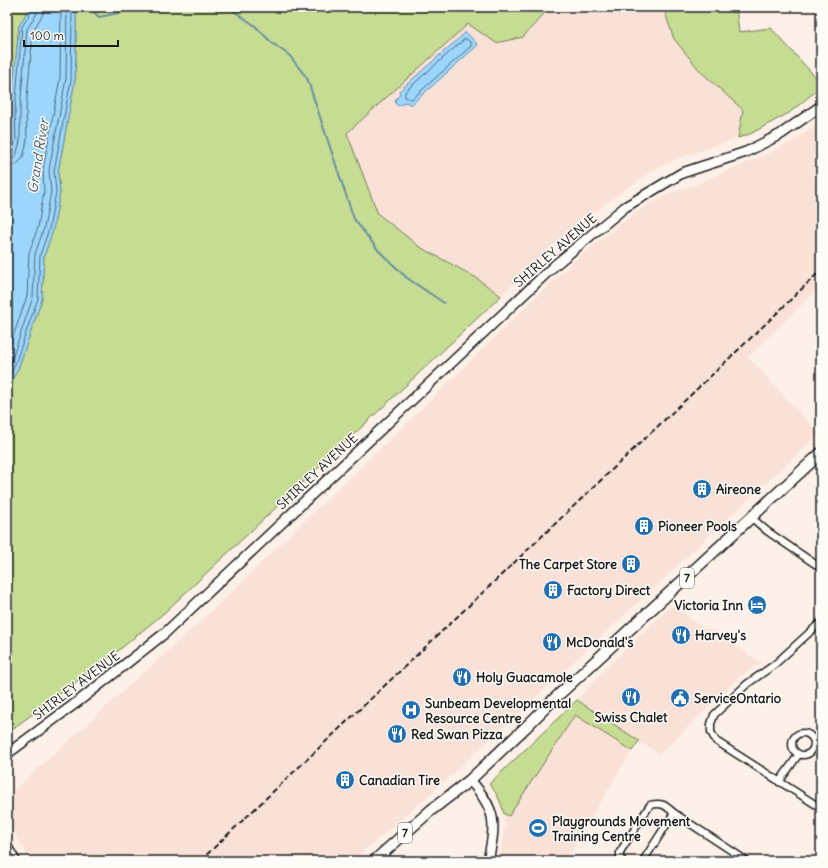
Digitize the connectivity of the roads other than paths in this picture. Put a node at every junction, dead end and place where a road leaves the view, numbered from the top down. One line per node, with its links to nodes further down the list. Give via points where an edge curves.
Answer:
1 (821, 106): 6 (main road, SHIRLEY AVENUE, via 781,134 746,152 682,173 625,207 554,265 165,633)
2 (821, 453): 3 (main road, 7)
3 (752, 518): 4 (street); 8 (main road, 7, via 552,701)
4 (821, 568)
5 (821, 622): 9 (street, via 774,665 747,684 714,715 711,724 711,732 716,741)
6 (7, 754)
7 (799, 754): 9 (street)
8 (470, 780): 14 (main road, 7, via 430,811); 15 (main road, via 492,813 493,837)
9 (779, 782): 10 (street)
10 (821, 808)
11 (674, 813): 16 (street, via 665,805 650,804 620,852); 17 (street); 18 (street)
12 (7, 844): 13 (street)
13 (17, 861)
14 (374, 861)
15 (488, 861)
16 (623, 861)
17 (643, 861)
18 (746, 861)

